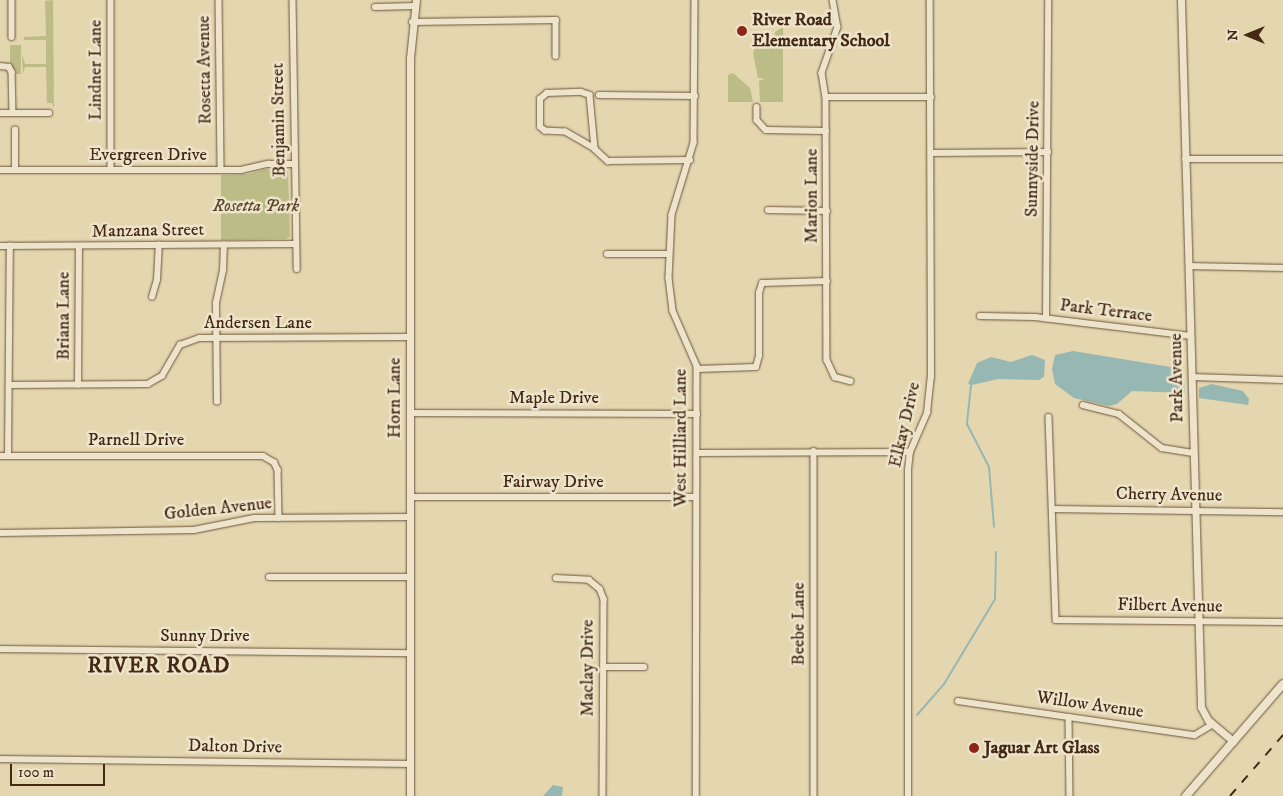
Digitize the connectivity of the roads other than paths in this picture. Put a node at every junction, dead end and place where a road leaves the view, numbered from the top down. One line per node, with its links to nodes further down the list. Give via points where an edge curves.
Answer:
1 (12, 0): 13 (street)
2 (110, 0): 35 (street, Lindner Lane)
3 (219, 0): 36 (street, Rosetta Avenue)
4 (293, 0): 32 (street, Benjamin Street)
5 (695, 0): 17 (street, West Hilliard Lane)
6 (833, 0): 18 (street, Marion Lane, via 838,20 822,73)
7 (930, 0): 19 (street, Elkay Drive)
8 (1048, 0): 27 (street, Sunnyside Drive)
9 (1181, 0): 29 (street, Park Avenue)
10 (416, 3): 11 (street); 12 (street, Horn Lane)
11 (374, 7)
12 (412, 22): 14 (street, via 556,20); 55 (street, Horn Lane)
13 (12, 37)
14 (556, 56)
15 (0, 66): 22 (street, via 9,67 12,72)
16 (599, 95): 17 (street)
17 (695, 96): 31 (street, West Hilliard Lane)
18 (826, 97): 19 (street); 25 (street, Marion Lane)
19 (931, 97): 28 (street, Elkay Drive)
20 (757, 107): 25 (street, via 757,120 766,130)
21 (0, 113): 22 (street)
22 (13, 113): 23 (street)
23 (49, 113)
24 (15, 130): 34 (street)
25 (826, 131): 38 (street, Marion Lane)
26 (595, 149): 26 (street, via 564,132 542,129 539,122 541,96 568,92 590,95); 31 (street, via 608,161)
27 (1048, 152): 28 (street); 53 (street, Sunnyside Drive)
28 (931, 153): 70 (street, Elkay Drive, via 931,383 927,413)
29 (1186, 159): 30 (street); 47 (street, Park Avenue)
30 (1283, 159)
31 (690, 160): 46 (street, West Hilliard Lane, via 674,205)
32 (295, 164): 36 (street, Evergreen Drive); 39 (street, Benjamin Street)
33 (0, 170): 34 (street, Evergreen Drive)
34 (15, 170): 35 (street, Evergreen Drive)
35 (111, 170): 36 (street, Evergreen Drive)
36 (222, 170)
37 (768, 210): 38 (street)
38 (827, 211): 50 (street, Marion Lane)
39 (296, 244): 41 (street, Manzana Street); 49 (street, Benjamin Street)
40 (159, 245): 41 (street, Manzana Street); 44 (street, Manzana Street); 51 (street, via 157,280)
41 (224, 245): 56 (street, via 223,271 217,295)
42 (0, 246): 43 (street, Manzana Street)
43 (10, 246): 44 (street, Manzana Street); 61 (street)
44 (79, 248): 62 (street, Briana Lane)
45 (606, 254): 46 (street)
46 (670, 254): 57 (street, West Hilliard Lane, via 671,304)
47 (1189, 266): 48 (street); 54 (street, Park Avenue)
48 (1283, 268)
49 (296, 269)
50 (827, 281): 57 (street, via 760,282 756,370); 59 (street, Marion Lane, via 828,366 835,377)
51 (152, 297)
52 (980, 316): 53 (street, Park Terrace)
53 (1046, 319): 54 (street, Park Terrace)
54 (1191, 336): 58 (street, Park Avenue)
55 (410, 337): 56 (street, Andersen Lane); 65 (street, Horn Lane)
56 (217, 338): 62 (street, Andersen Lane, via 185,341 175,350 167,370 155,382); 63 (street)
57 (698, 369): 66 (street, West Hilliard Lane)
58 (1192, 377): 60 (street); 71 (street, Park Avenue)
59 (850, 380)
60 (1283, 380)
61 (9, 385): 62 (street, Andersen Lane); 73 (street)
62 (78, 385)
63 (217, 402)
64 (1083, 406): 71 (street, via 1119,414 1162,448)
65 (410, 413): 66 (street, Maple Drive); 75 (street, Horn Lane)
66 (697, 414): 69 (street, West Hilliard Lane)
67 (1049, 417): 76 (street)
68 (814, 451): 69 (street); 70 (street); 101 (street, Beebe Lane)
69 (697, 452): 74 (street, West Hilliard Lane)
70 (910, 452): 102 (street, Elkay Drive)
71 (1193, 453): 77 (street, Park Avenue)
72 (0, 456): 73 (street, Parnell Drive)
73 (8, 456): 80 (street, Parnell Drive, via 255,455 272,459 278,474)
74 (696, 496): 75 (street, Fairway Drive); 100 (street, West Hilliard Lane)
75 (410, 497): 79 (street, Horn Lane)
76 (1054, 509): 77 (street, Cherry Avenue); 85 (street, Filbert Avenue, via 1055,618 1058,621)
77 (1195, 510): 78 (street, Cherry Avenue); 85 (street, Park Avenue)
78 (1283, 512)
79 (410, 517): 80 (street, Golden Avenue); 82 (street, Horn Lane)
80 (278, 518): 81 (street, Golden Avenue, via 245,520 194,530)
81 (0, 533)
82 (410, 576): 83 (street); 88 (street, Horn Lane)
83 (269, 577)
84 (556, 578): 89 (street, Maclay Drive, via 587,579 600,589 604,599)
85 (1199, 621): 86 (street, Filbert Avenue); 94 (street, Park Avenue, via 1201,706)
86 (1283, 622)
87 (0, 649): 88 (street, Sunny Drive)
88 (410, 653): 97 (street, Horn Lane)
89 (604, 667): 90 (street); 99 (street, Maclay Drive)
90 (644, 667)
91 (1283, 684): 95 (main road)
92 (958, 701): 93 (street, Willow Avenue)
93 (1069, 716): 94 (street, Willow Avenue, via 1195,735); 103 (street)
94 (1213, 724): 95 (street, Park Avenue)
95 (1233, 741): 104 (main road)
96 (0, 759): 97 (street, Dalton Drive)
97 (410, 764): 98 (street, Horn Lane)
98 (410, 796)
99 (603, 796)
100 (696, 796)
101 (814, 796)
102 (908, 796)
103 (1070, 796)
104 (1186, 796)

